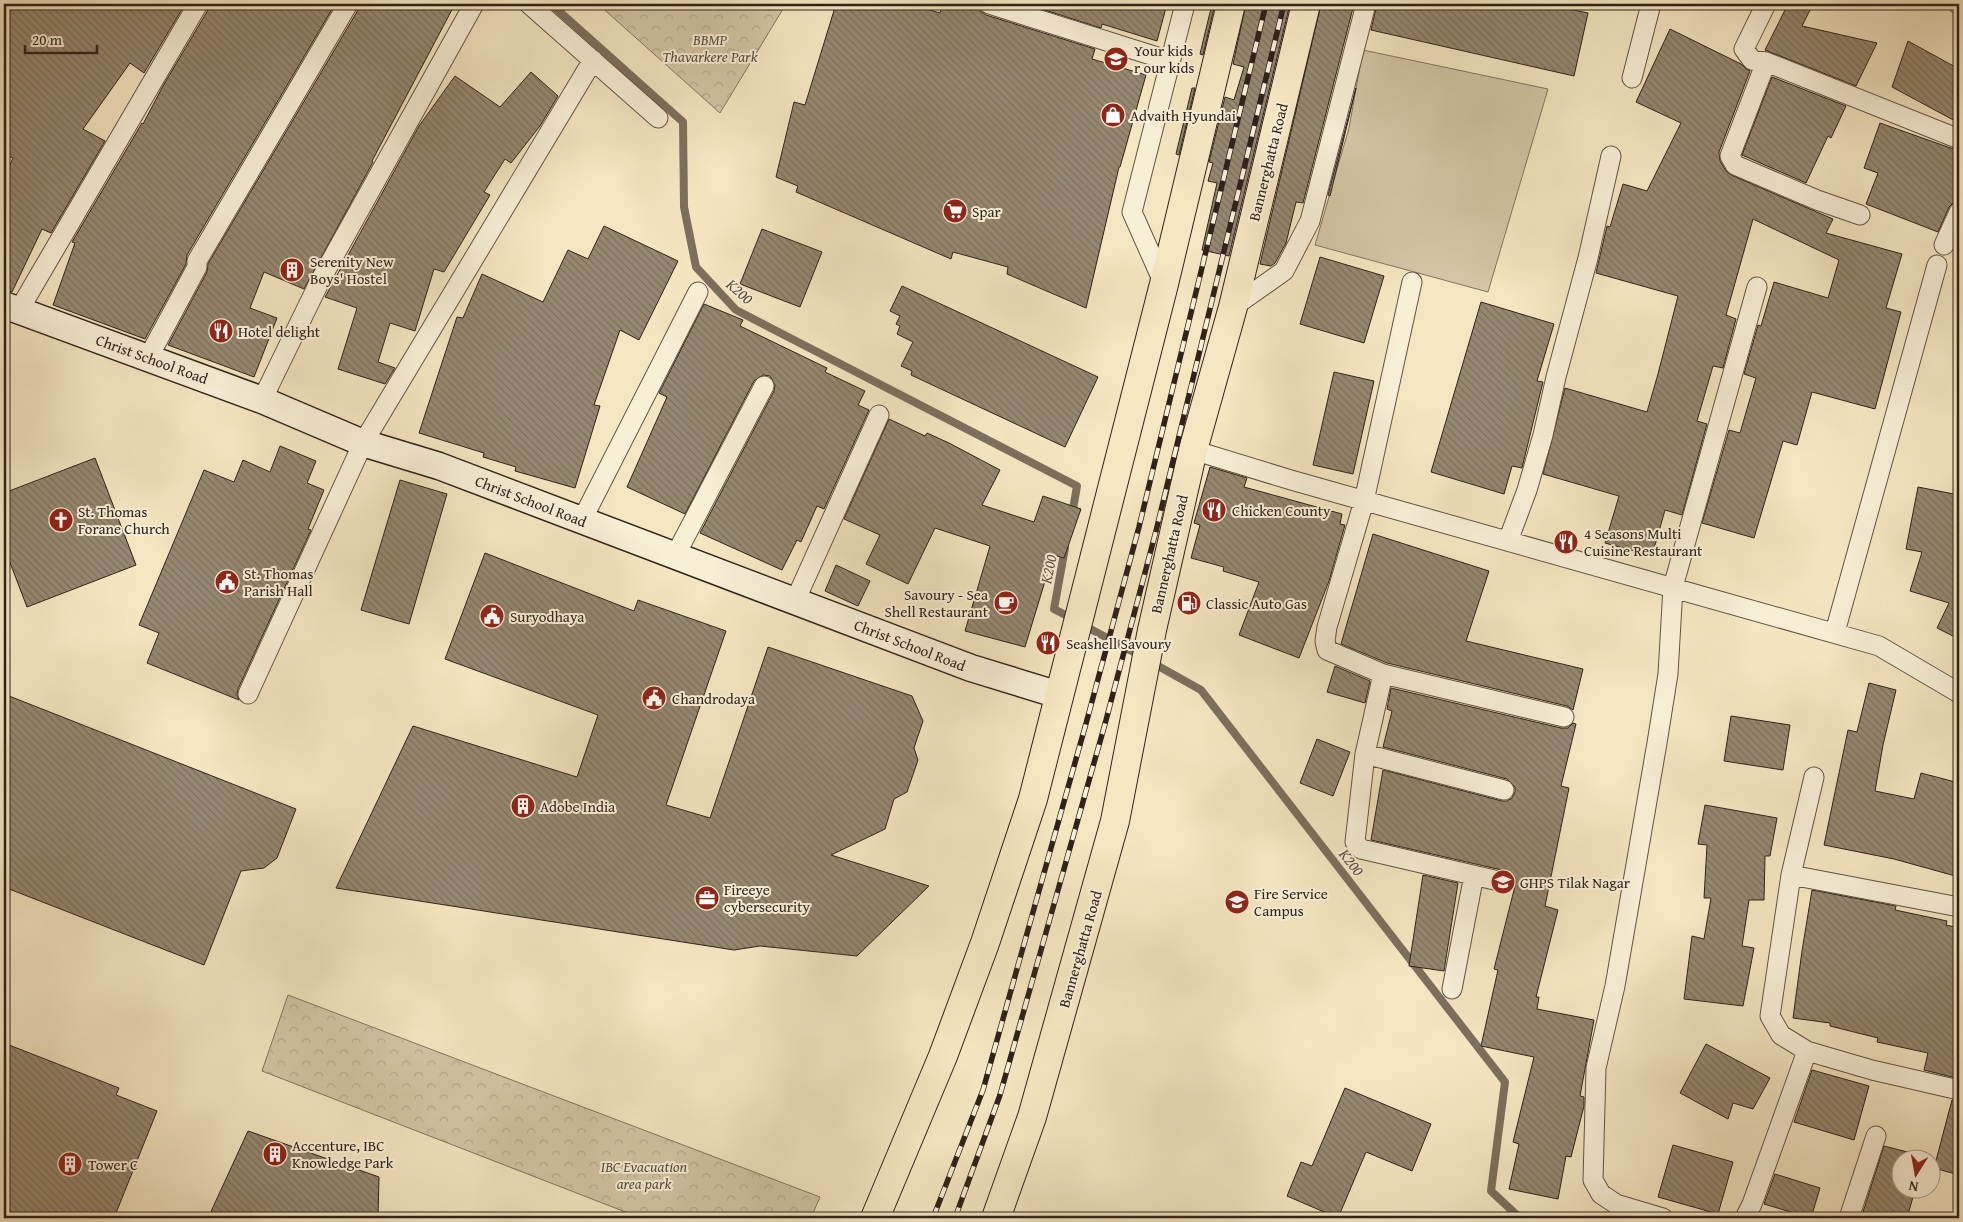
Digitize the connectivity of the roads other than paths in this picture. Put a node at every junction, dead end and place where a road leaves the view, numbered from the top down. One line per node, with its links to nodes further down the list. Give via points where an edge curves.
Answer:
1 (198, 4): 27 (street)
2 (348, 4): 29 (street, via 197,261 197,267)
3 (474, 4): 31 (street, via 321,279)
4 (529, 4): 12 (street)
5 (989, 4): 13 (street)
6 (1185, 4): 13 (street)
7 (1231, 4): 24 (main road)
8 (1306, 4): 28 (main road, Bannerghatta Road)
9 (1366, 4): 28 (street, via 1310,221 1284,271)
10 (1651, 4): 15 (street)
11 (1766, 4): 14 (street, via 1744,49 1752,60)
12 (592, 60): 16 (street); 33 (street)
13 (1170, 61): 24 (street, via 1132,212)
14 (1766, 62): 17 (street); 20 (street, via 1730,156 1732,160 1818,200)
15 (1632, 78)
16 (658, 118)
17 (1959, 139)
18 (1611, 156): 37 (street, via 1543,435)
19 (1959, 212): 21 (street)
20 (1860, 215)
21 (1944, 244)
22 (1937, 265): 41 (street)
23 (1412, 282): 35 (street)
24 (1164, 284): 45 (main road)
25 (1757, 287): 39 (street)
26 (698, 292): 36 (street)
27 (11, 307): 29 (street, Christ School Road)
28 (1233, 307): 34 (main road, Bannerghatta Road)
29 (148, 358): 31 (street, Christ School Road)
30 (764, 386): 38 (street)
31 (262, 400): 33 (street, Christ School Road)
32 (879, 415): 40 (street)
33 (363, 443): 36 (street, Christ School Road, via 439,466); 44 (street)
34 (1193, 450): 35 (street); 59 (main road, Bannerghatta Road, via 1152,630 1110,840 1032,1117)
35 (1364, 501): 37 (street); 42 (street, via 1326,626 1325,641 1327,650)
36 (582, 520): 38 (street, Christ School Road)
37 (1508, 541): 39 (street)
38 (675, 556): 40 (street, Christ School Road)
39 (1672, 587): 41 (street); 60 (street, via 1666,684 1615,986 1596,1068 1593,1180 1601,1194 1616,1204)
40 (795, 601): 45 (street, Christ School Road, via 971,668)
41 (1836, 632): 43 (street, via 1879,646)
42 (1383, 674): 46 (street); 47 (street)
43 (1959, 693)
44 (248, 694)
45 (1059, 695): 58 (main road, via 1033,799 985,943 943,1056)
46 (1564, 717)
47 (1365, 754): 49 (street); 50 (street, via 1355,835 1355,842 1361,849)
48 (1814, 777): 51 (street)
49 (1504, 790)
50 (1474, 875): 52 (street); 54 (street)
51 (1791, 875): 53 (street); 55 (street, via 1770,1016 1781,1035)
52 (1503, 882)
53 (1959, 907)
54 (1452, 989)
55 (1807, 1051): 56 (street); 61 (street)
56 (1959, 1090)
57 (1876, 1136): 62 (street)
58 (875, 1218)
59 (996, 1218)
60 (1664, 1218)
61 (1745, 1218)
62 (1849, 1218)

